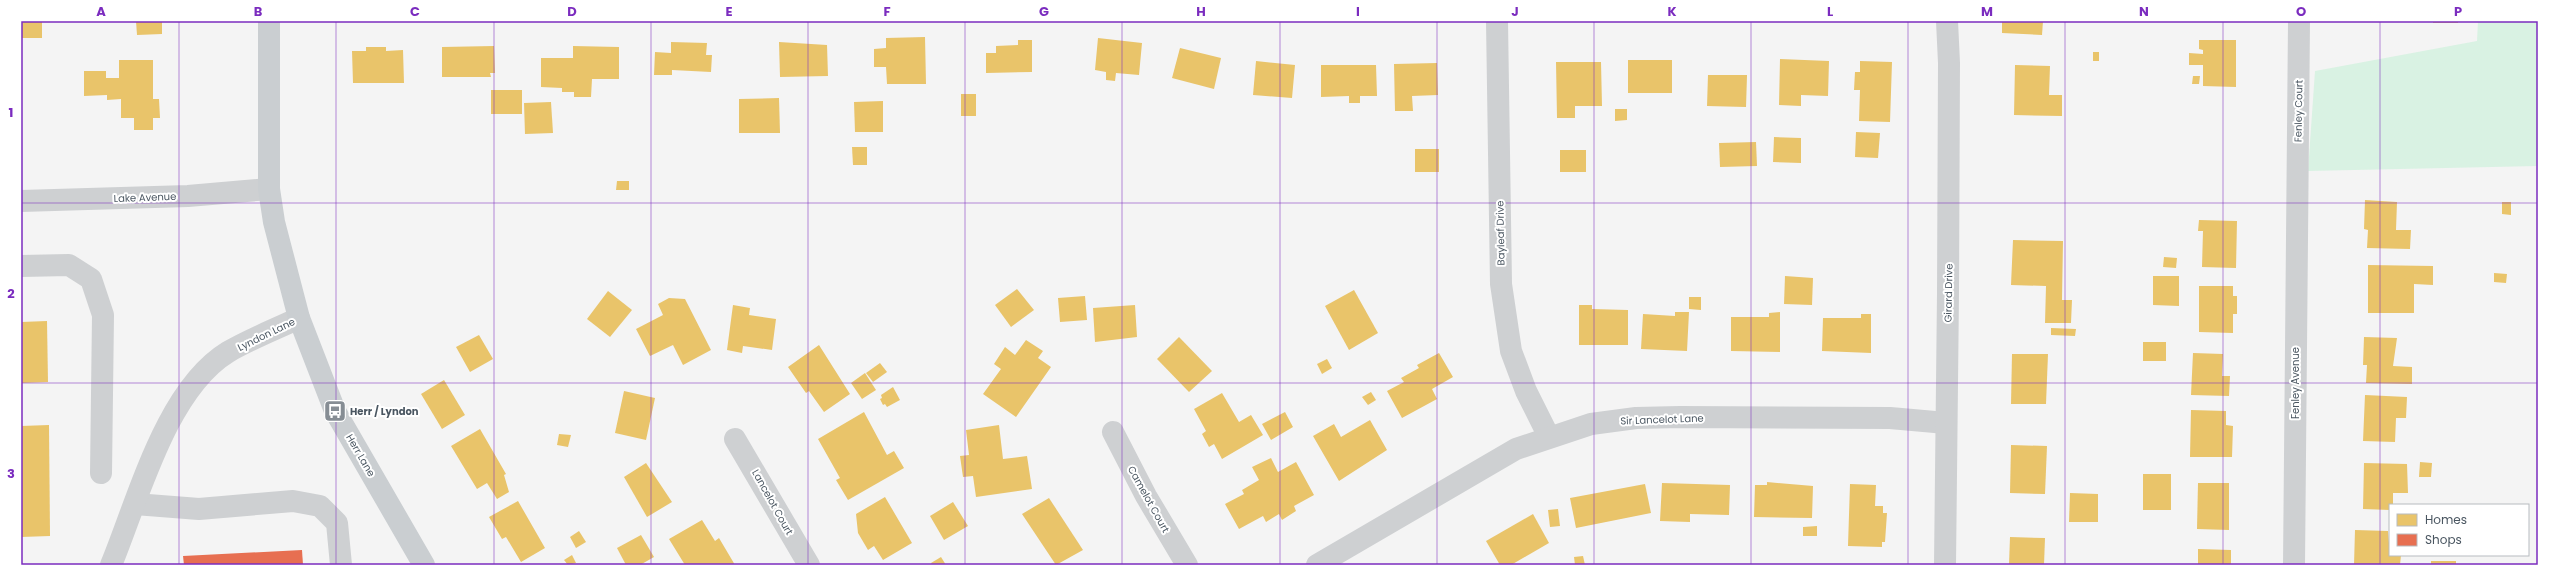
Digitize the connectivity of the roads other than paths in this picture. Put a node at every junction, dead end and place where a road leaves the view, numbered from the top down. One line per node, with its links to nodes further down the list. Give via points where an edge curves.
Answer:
1 (269, 21): 5 (main road, Lyndon Lane)
2 (1497, 21): 12 (street, Bayleaf Drive, via 1501,284 1512,351 1526,391)
3 (1947, 21): 10 (street, Girard Drive, via 1949,71)
4 (2299, 21): 6 (street, Fenley Court)
5 (269, 189): 7 (street, Lake Avenue, via 188,196); 9 (main road, Lyndon Lane, via 274,222)
6 (2296, 200): 23 (street, Fenley Avenue)
7 (21, 201)
8 (21, 266): 14 (street, via 69,265 91,279 103,315)
9 (299, 318): 15 (street, Lyndon Lane, via 227,352 202,373 179,401); 18 (main road, Herr Lane, via 335,411)
10 (1946, 423): 12 (street, Sir Lancelot Lane, via 1890,418 1636,418 1591,424); 22 (street, Girard Drive)
11 (1113, 432): 20 (street, Camelot Court, via 1146,496)
12 (1549, 437): 21 (street, Sir Lancelot Lane, via 1516,450)
13 (735, 439): 19 (street, Lancelot Court)
14 (101, 473)
15 (135, 504): 16 (street, Lyndon Lane); 17 (street, via 199,509 293,501 320,506 337,523)
16 (111, 565)
17 (341, 565)
18 (424, 565)
19 (809, 565)
20 (1187, 565)
21 (1317, 565)
22 (1945, 565)
23 (2294, 565)

